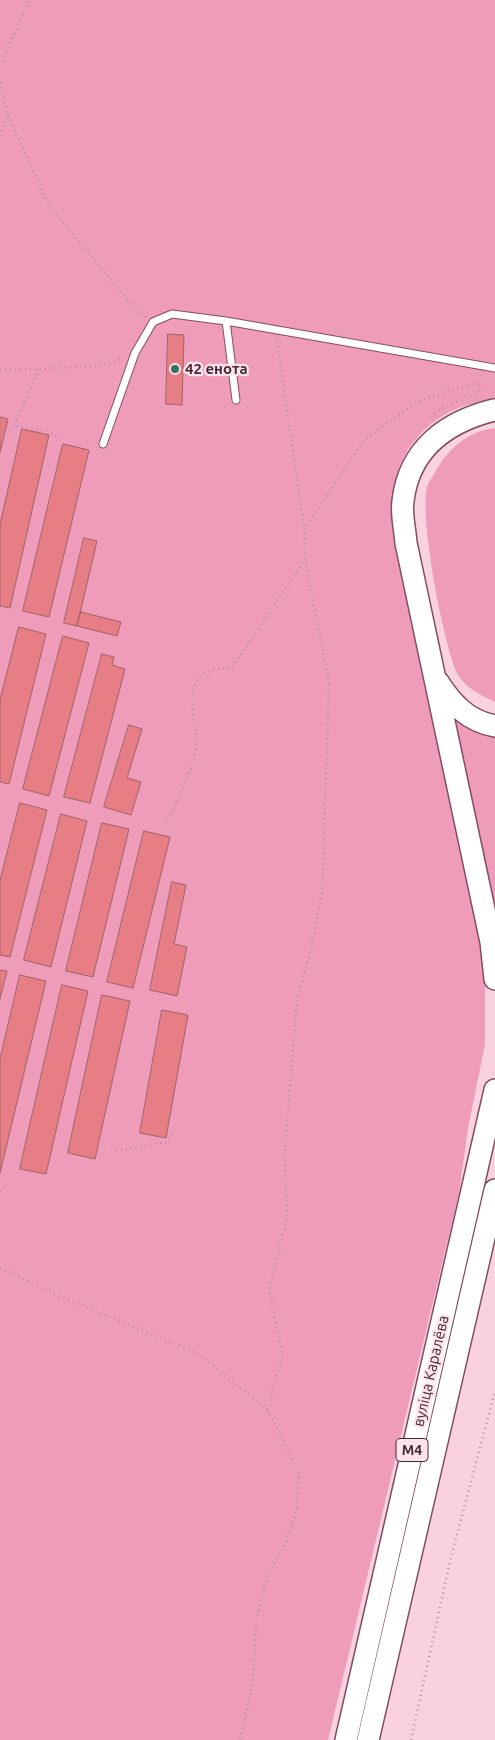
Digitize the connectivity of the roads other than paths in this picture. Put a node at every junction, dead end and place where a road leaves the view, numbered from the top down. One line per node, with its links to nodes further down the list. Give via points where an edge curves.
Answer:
1 (226, 321): 2 (lane); 3 (lane); 5 (lane, via 172,314 152,322 135,353)
2 (495, 368)
3 (236, 400)
4 (494, 410): 6 (main road, via 458,422 441,432 414,461 406,481 402,503 406,543)
5 (103, 444)
6 (433, 674): 7 (main road, via 450,700 467,716); 8 (main road, via 492,942)
7 (495, 726)
8 (495, 979)
9 (495, 1090): 11 (main road, вуліца Каралёва / М4)
10 (495, 1190): 12 (main road, вуліца Каралёва / М4)
11 (346, 1740)
12 (368, 1740)

